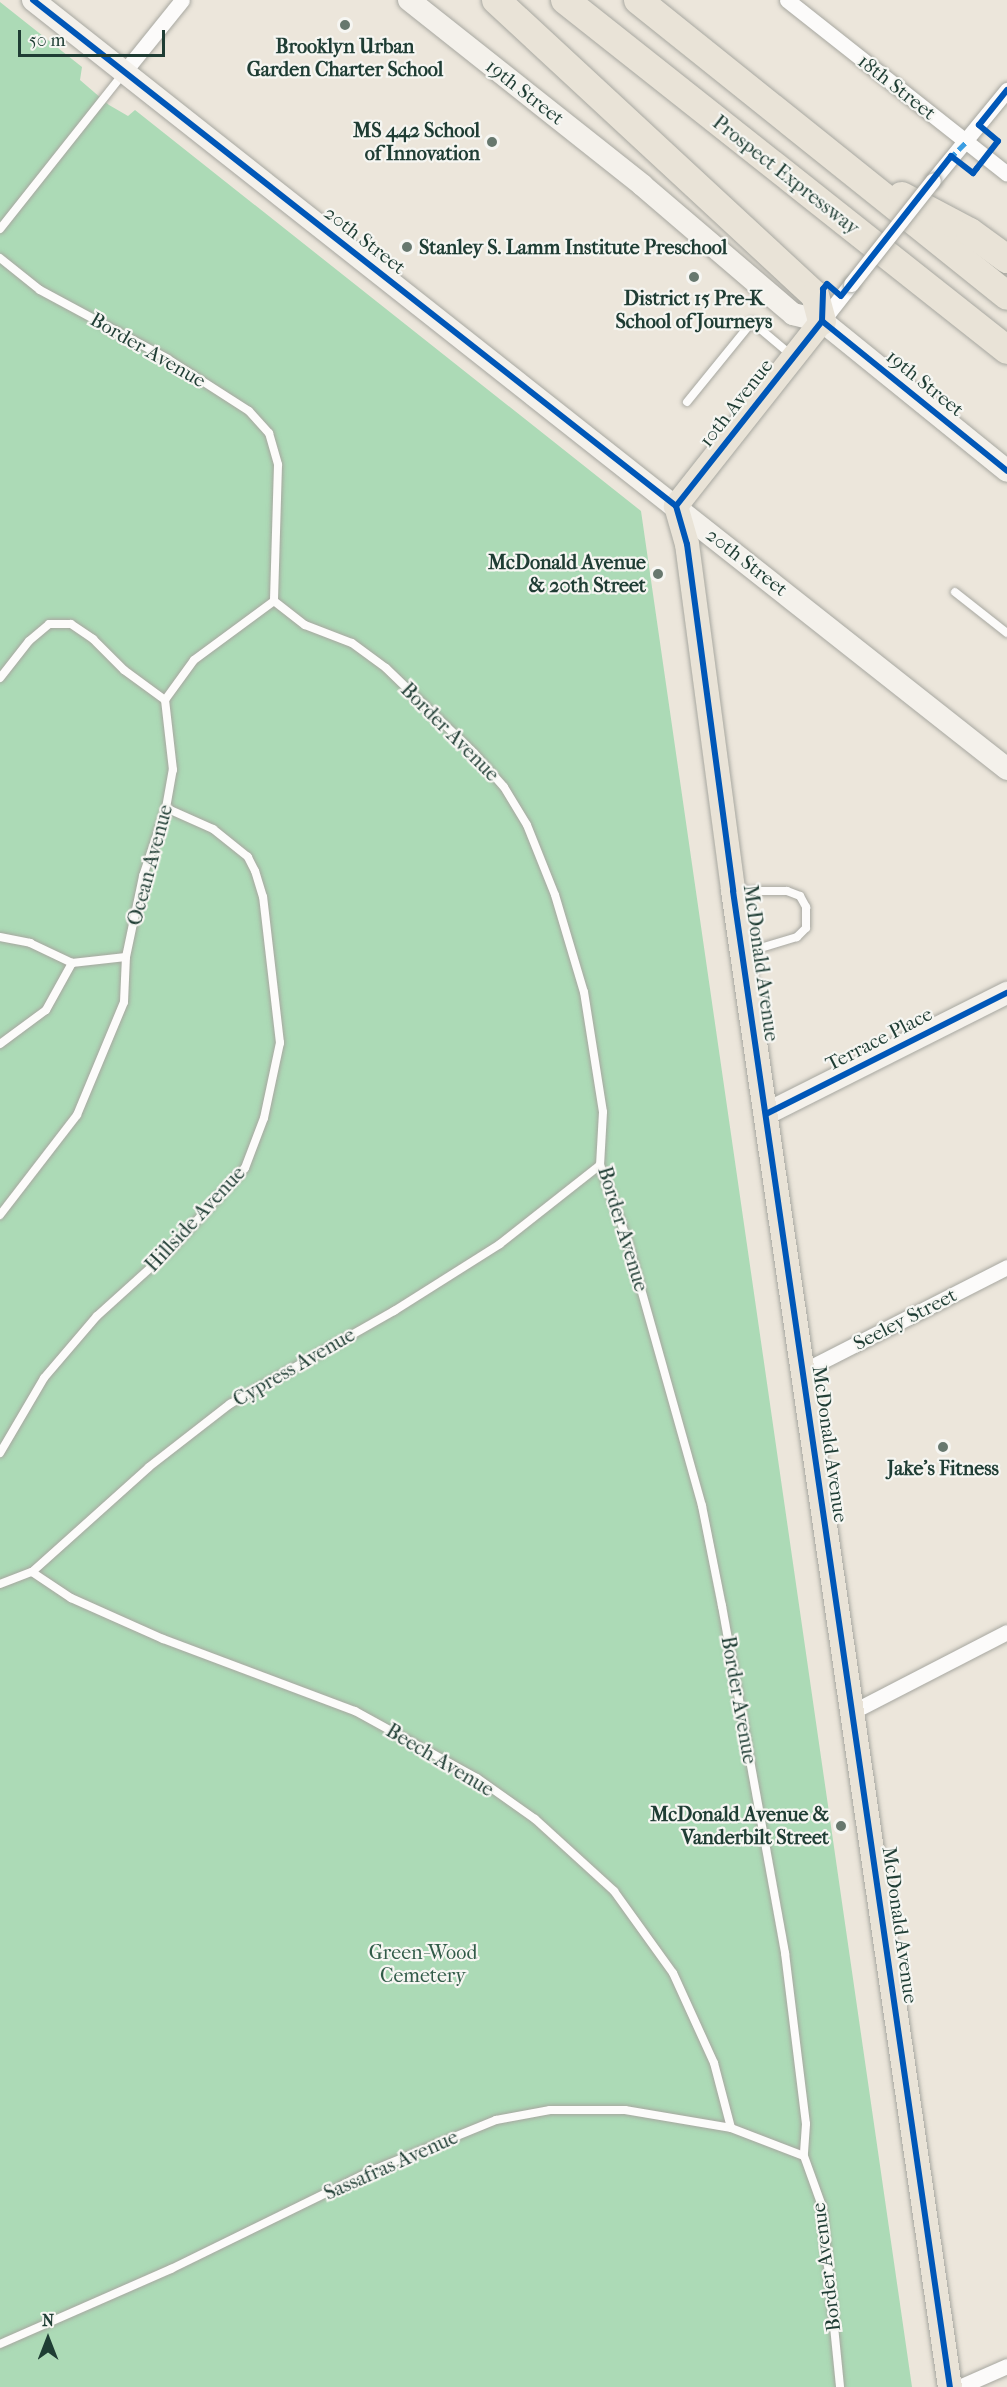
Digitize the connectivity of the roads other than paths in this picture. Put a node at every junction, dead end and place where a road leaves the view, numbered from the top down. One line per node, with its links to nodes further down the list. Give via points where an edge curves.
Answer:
1 (33, 0): 8 (main road, 20th Street)
2 (182, 0): 8 (street)
3 (410, 0): 17 (main road, 19th Street, via 642,185 793,314)
4 (496, 0): 17 (highway, via 815,295)
5 (565, 0): 18 (highway, Prospect Expressway)
6 (638, 0): 11 (highway)
7 (787, 0): 10 (street, 18th Street)
8 (124, 72): 13 (lane); 22 (main road, 20th Street)
9 (1007, 90): 10 (street, 10th Avenue)
10 (966, 142): 12 (street, 18th Street); 17 (street, 10th Avenue, bridge)
11 (845, 165): 15 (highway, via 970,232); 16 (highway)
12 (1007, 174)
13 (0, 229)
14 (0, 258): 24 (lane, Border Avenue, via 40,290 168,359 249,411 269,433 278,465)
15 (1007, 259)
16 (1007, 296)
17 (822, 321): 19 (main road, 10th Avenue); 21 (main road, 19th Street)
18 (1007, 350)
19 (793, 358): 20 (lane, via 752,322); 22 (main road, 10th Avenue)
20 (687, 402)
21 (1007, 471)
22 (676, 506): 28 (main road, 20th Street); 30 (main road, McDonald Avenue, via 687,544)
23 (955, 592): 25 (lane)
24 (274, 601): 27 (lane, via 194,660); 38 (lane, Border Avenue, via 305,626 352,643 386,668 474,753 504,787 521,815 555,894 583,986 603,1112)
25 (1007, 633)
26 (0, 678): 27 (lane, via 29,640 50,624 71,624)
27 (165, 700): 29 (lane, Ocean Avenue, via 173,771)
28 (1007, 769)
29 (166, 808): 33 (lane, Ocean Avenue, via 143,876); 42 (lane, Hillside Avenue, via 213,829 248,857 255,871 263,897 280,1043 264,1118 245,1168 170,1250 97,1316 44,1378)
30 (733, 891): 32 (main road, McDonald Avenue); 32 (lane, via 787,891 800,897 806,907 806,928 797,937)
31 (0, 937): 34 (lane, via 30,943)
32 (742, 953): 37 (main road, McDonald Avenue)
33 (126, 957): 34 (lane); 39 (lane, Ocean Avenue, via 124,1002 77,1115)
34 (72, 963): 36 (lane, via 46,1010)
35 (1007, 993): 37 (main road, Terrace Place)
36 (0, 1044)
37 (766, 1114): 41 (main road, McDonald Avenue)
38 (600, 1165): 43 (lane, Cypress Avenue, via 500,1244 394,1311 230,1404 149,1467); 48 (lane, Border Avenue, via 627,1239 702,1506 785,1953 806,2124)
39 (0, 1215)
40 (1007, 1267): 41 (street, Seeley Street)
41 (803, 1371): 46 (main road, McDonald Avenue)
42 (0, 1453)
43 (33, 1572): 44 (lane, Cypress Avenue); 47 (lane, Beech Avenue, via 71,1598 163,1639 355,1711 477,1778 534,1820 614,1891 673,1973 714,2063)
44 (0, 1584)
45 (1007, 1632): 46 (street)
46 (852, 1713): 52 (main road, McDonald Avenue)
47 (731, 2128): 48 (lane, Sassafras Avenue); 49 (lane, Sassafras Avenue, via 594,2108 549,2110 496,2120 371,2170 171,2269)
48 (804, 2156): 51 (lane, Border Avenue, via 822,2206)
49 (0, 2344)
50 (1007, 2366): 53 (street)
51 (840, 2387)
52 (950, 2387)
53 (959, 2387)

